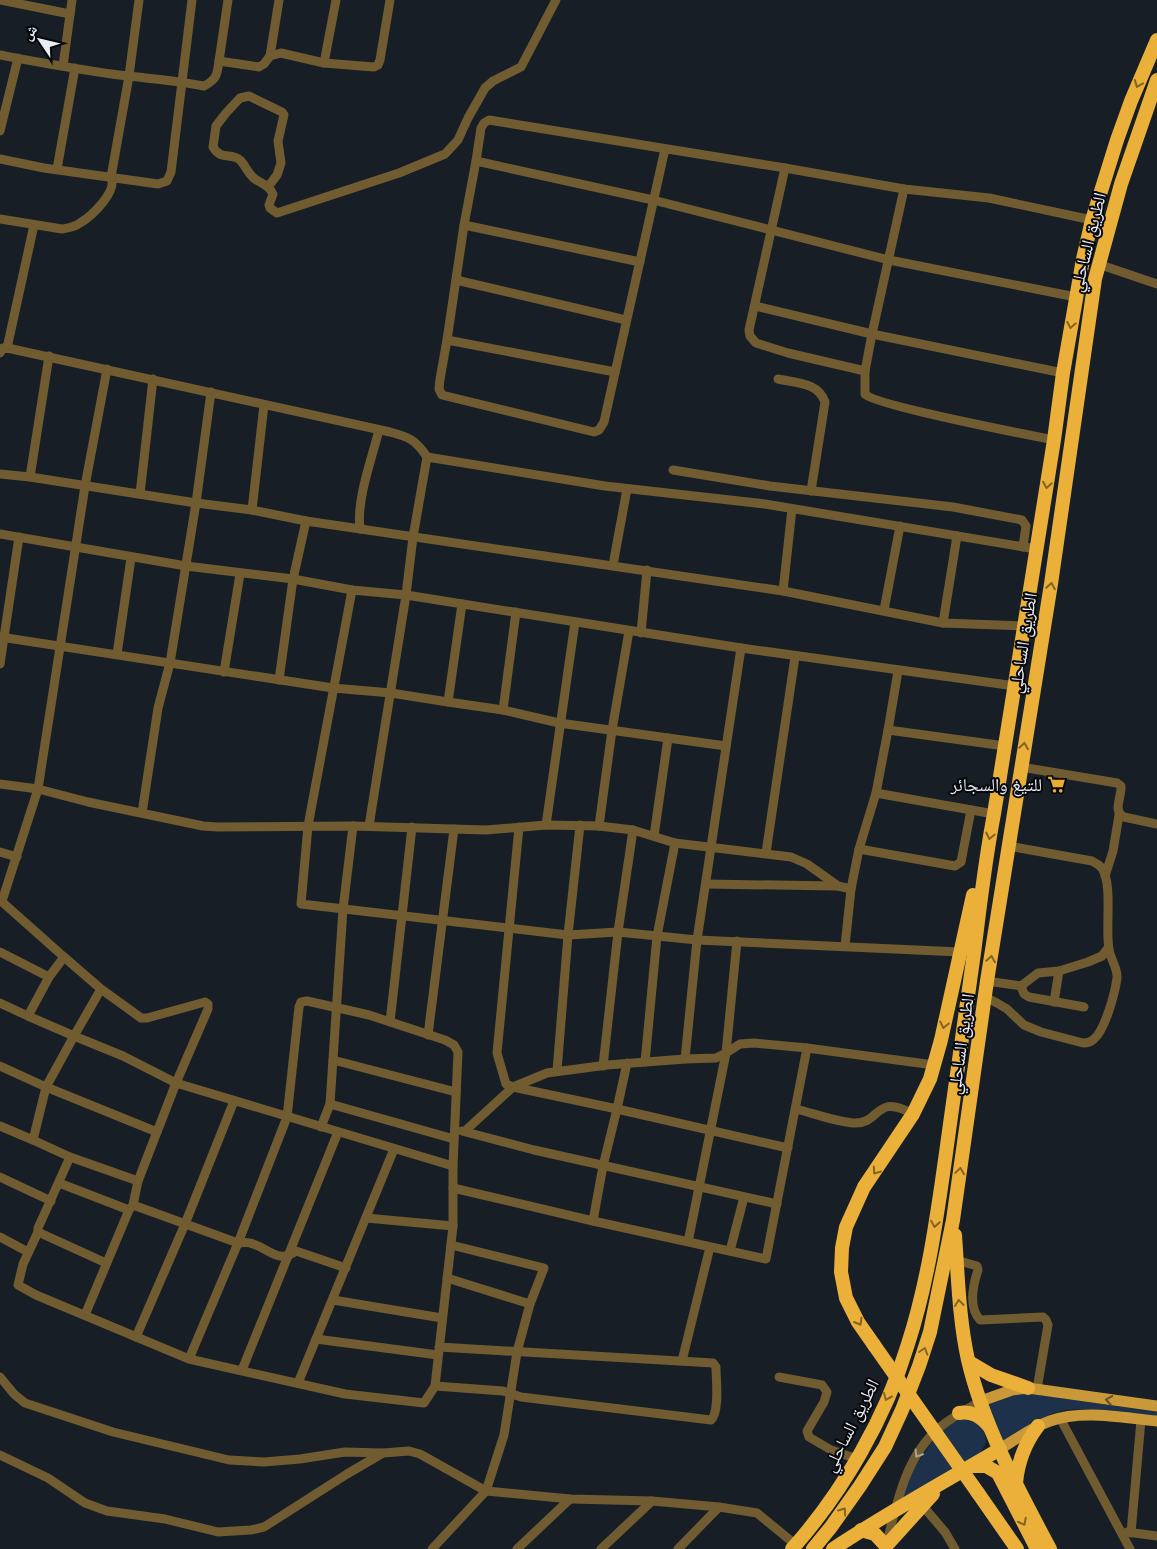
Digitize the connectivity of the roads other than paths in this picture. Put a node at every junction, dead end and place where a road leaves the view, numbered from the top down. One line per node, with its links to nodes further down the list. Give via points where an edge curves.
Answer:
1 (0, 0): 10 (street)
2 (72, 0): 10 (street)
3 (139, 0): 19 (street)
4 (192, 0): 21 (street)
5 (228, 0): 15 (street)
6 (279, 0): 13 (street)
7 (336, 0): 16 (street)
8 (390, 0): 16 (street, via 378,65)
9 (556, 0): 29 (street, via 521,66 485,88 458,140 445,154 399,173 277,213 270,208 273,194)
10 (70, 14): 17 (street)
11 (1157, 40): 33 (highway, الطريق الساحلي, one-way to 33, via 1122,124)
12 (0, 55): 14 (street)
13 (270, 56): 15 (street, via 259,67); 16 (street, via 281,54)
14 (18, 58): 17 (street); 22 (street)
15 (219, 61): 21 (street, via 218,75 212,82 204,86)
16 (324, 63)
17 (64, 66): 18 (street)
18 (75, 68): 19 (street); 27 (street)
19 (129, 76): 21 (street); 28 (street)
20 (1157, 80): 39 (highway, الطريق الساحلي, via 1121,184)
21 (181, 81): 28 (street, via 170,178 158,184)
22 (0, 131)
23 (665, 149): 25 (street, via 489,120 481,128); 26 (street); 31 (street)
24 (0, 160): 27 (street)
25 (476, 161): 31 (street); 35 (street)
26 (785, 168): 30 (street); 36 (street)
27 (57, 169): 28 (street)
28 (111, 177): 34 (street, via 110,191 100,206 80,223 62,229)
29 (268, 187): 29 (street, via 278,175 281,163 278,141 284,115 249,96 240,98 216,126 213,147 223,156 240,160 254,178)
30 (904, 189): 33 (street, via 989,198); 37 (street)
31 (653, 200): 36 (street); 38 (street)
32 (0, 219): 34 (street)
33 (1092, 220): 42 (highway, الطريق الساحلي)
34 (34, 225): 47 (street)
35 (464, 225): 38 (street); 40 (street)
36 (772, 231): 37 (street); 43 (street)
37 (889, 260): 42 (street); 45 (street)
38 (640, 262): 44 (street)
39 (1098, 264): 41 (street); 117 (highway, الطريق الساحلي, one-way to 39, via 1051,584)
40 (456, 280): 44 (street); 46 (street)
41 (1157, 284)
42 (1076, 297): 52 (highway, الطريق الساحلي, one-way to 52)
43 (755, 306): 45 (street); 50 (street, via 749,330 756,343)
44 (626, 320): 51 (street)
45 (872, 334): 50 (street); 52 (street)
46 (447, 340): 51 (street); 51 (street, via 439,389 442,395 594,432 604,422)
47 (4, 350): 48 (street)
48 (49, 356): 49 (street); 62 (street)
49 (107, 369): 53 (street); 63 (street)
50 (865, 371): 58 (street, via 865,394 872,399)
51 (615, 372)
52 (1063, 374): 58 (highway, الطريق الساحلي)
53 (153, 379): 55 (street); 66 (street)
54 (778, 379): 65 (street, via 811,386 822,394 825,402)
55 (211, 392): 56 (street); 67 (street)
56 (264, 405): 57 (street); 69 (street)
57 (379, 430): 59 (street, via 412,439); 72 (street, via 360,504)
58 (1054, 440): 78 (highway, الطريق الساحلي, one-way to 78)
59 (427, 457): 64 (street); 76 (street)
60 (673, 470): 65 (street)
61 (0, 474): 62 (street)
62 (30, 477): 63 (street)
63 (85, 486): 66 (street); 77 (street)
64 (628, 488): 68 (street); 80 (street)
65 (811, 491): 78 (street, via 953,507 1022,520)
66 (140, 494): 67 (street)
67 (196, 504): 69 (street); 81 (street)
68 (792, 509): 71 (street); 86 (street)
69 (252, 510): 70 (street)
70 (306, 521): 72 (street); 84 (street)
71 (900, 526): 74 (street); 89 (street)
72 (360, 528): 76 (street)
73 (0, 534): 75 (street)
74 (957, 536): 78 (street); 92 (street)
75 (20, 537): 77 (street); 96 (street)
76 (413, 537): 80 (street); 87 (street)
77 (76, 548): 79 (street); 97 (street)
78 (1030, 548): 93 (highway, الطريق الساحلي)
79 (131, 558): 81 (street); 99 (street)
80 (613, 565): 82 (street)
81 (186, 566): 83 (street); 101 (street)
82 (648, 570): 86 (street); 95 (street)
83 (240, 574): 84 (street); 104 (street)
84 (293, 579): 85 (street); 105 (street)
85 (352, 590): 87 (street); 107 (street)
86 (783, 591): 89 (street)
87 (406, 595): 88 (street); 108 (street)
88 (462, 604): 90 (street); 109 (street)
89 (884, 610): 92 (street)
90 (516, 612): 91 (street); 110 (street)
91 (575, 622): 94 (street); 111 (street)
92 (943, 623): 93 (street)
93 (1023, 626): 106 (highway, الطريق الساحلي)
94 (628, 631): 95 (street); 112 (street)
95 (641, 633): 98 (street)
96 (2, 637): 97 (street); 102 (street)
97 (61, 646): 99 (street); 119 (street)
98 (741, 648): 100 (street); 115 (street)
99 (117, 654): 101 (street)
100 (795, 657): 103 (street); 142 (street)
101 (170, 663): 104 (street); 122 (street, via 158,708)
102 (0, 664)
103 (898, 671): 106 (street); 113 (street)
104 (224, 672): 105 (street)
105 (279, 680): 107 (street)
106 (1015, 686): 116 (highway, الطريق الساحلي)
107 (333, 688): 108 (street); 128 (street)
108 (391, 693): 109 (street); 130 (street)
109 (448, 702): 110 (street)
110 (503, 710): 111 (street)
111 (559, 723): 112 (street); 126 (street)
112 (612, 730): 114 (street); 131 (street)
113 (888, 730): 116 (street); 120 (street)
114 (668, 738): 115 (street); 136 (street)
115 (726, 746): 138 (street)
116 (1005, 746): 123 (highway, الطريق الساحلي)
117 (1020, 767): 124 (street, via 1117,783 1122,790); 139 (highway, الطريق الساحلي)
118 (0, 784): 119 (street)
119 (38, 789): 122 (street); 143 (street)
120 (876, 793): 121 (street); 140 (street)
121 (971, 810): 123 (street); 140 (street, via 961,862 956,866)
122 (142, 813): 128 (street, via 203,826)
123 (994, 814): 160 (highway, الطريق الساحلي, one-way to 160, via 973,898)
124 (1119, 815): 125 (street); 144 (street)
125 (1157, 824)
126 (546, 825): 127 (street); 133 (street)
127 (580, 825): 131 (street); 154 (street)
128 (308, 826): 129 (street); 149 (street, via 301,904)
129 (353, 826): 130 (street); 149 (street)
130 (369, 826): 132 (street)
131 (599, 826): 135 (street)
132 (412, 827): 134 (street); 150 (street)
133 (519, 827): 134 (street); 152 (street)
134 (454, 829): 151 (street)
135 (632, 830): 136 (street); 153 (street)
136 (654, 836): 137 (street)
137 (675, 843): 138 (street); 155 (street)
138 (711, 846): 142 (street); 145 (street)
139 (1008, 846): 144 (street, via 1092,861 1101,867); 165 (highway, الطريق الساحلي, one-way to 139)
140 (859, 849): 147 (street)
141 (0, 852): 143 (street)
142 (766, 853): 146 (street, via 791,857 807,864)
143 (17, 857): 148 (street)
144 (1105, 876): 159 (street)
145 (706, 884): 146 (street); 156 (street)
146 (838, 886): 147 (street)
147 (851, 889): 158 (street)
148 (1, 901): 162 (street)
149 (343, 909): 150 (street); 171 (street)
150 (402, 917): 151 (street); 174 (street)
151 (442, 921): 152 (street); 175 (street)
152 (510, 928): 154 (street); 189 (street, via 497,1053 506,1084)
153 (618, 932): 154 (street); 155 (street); 185 (street)
154 (568, 935): 186 (street)
155 (657, 936): 156 (street); 181 (street)
156 (697, 940): 157 (street); 179 (street)
157 (737, 941): 158 (street); 178 (street)
158 (845, 946): 160 (street)
159 (1108, 948): 163 (street, via 1102,956); 168 (street, via 1117,979 1100,1030 1088,1042 1030,1028)
160 (967, 951): 183 (highway, one-way to 183); 267 (highway, الطريق الساحلي, one-way to 267, via 941,1185 922,1292 908,1344 890,1392)
161 (0, 952): 164 (street)
162 (64, 958): 164 (street); 167 (street)
163 (1059, 971): 166 (street, via 1038,974); 169 (street)
164 (49, 977): 173 (street)
165 (987, 981): 166 (street); 168 (highway, الطريق الساحلي)
166 (1021, 986): 169 (street, via 1029,997)
167 (102, 989): 176 (street); 187 (street, via 141,1018 205,1002 208,1004)
168 (985, 997): 221 (highway, الطريق الساحلي, one-way to 168)
169 (1054, 1002): 172 (street)
170 (0, 1003): 173 (street)
171 (335, 1007): 174 (street); 180 (street); 196 (street, via 307,1001 298,1007)
172 (1084, 1007)
173 (28, 1016): 176 (street)
174 (390, 1022): 175 (street)
175 (428, 1035): 190 (street, via 457,1048)
176 (74, 1036): 187 (street); 188 (street)
177 (808, 1048): 178 (street, via 754,1043 740,1044); 183 (street); 193 (street)
178 (726, 1053): 179 (street, via 716,1058); 201 (street)
179 (685, 1059): 181 (street)
180 (333, 1060): 190 (street); 192 (street)
181 (645, 1062): 182 (street)
182 (627, 1063): 185 (street); 194 (street)
183 (934, 1065): 195 (highway)
184 (0, 1066): 188 (street)
185 (603, 1066): 186 (street)
186 (557, 1072): 189 (street, via 546,1073)
187 (176, 1082): 191 (street); 202 (street)
188 (46, 1087): 202 (street); 205 (street)
189 (513, 1088): 194 (street); 200 (street)
190 (456, 1092): 199 (street)
191 (234, 1101): 196 (street); 223 (street)
192 (330, 1104): 198 (street); 204 (street)
193 (796, 1108): 195 (street, via 854,1123 864,1121 888,1106 900,1106); 206 (street)
194 (617, 1109): 201 (street); 210 (street)
195 (913, 1114): 290 (highway, one-way to 290, bridge, via 864,1187 846,1227 841,1272 846,1298 858,1322)
196 (287, 1117): 198 (street); 228 (street)
197 (0, 1126): 205 (street)
198 (321, 1127): 203 (street)
199 (455, 1128): 200 (street); 204 (street)
200 (465, 1131): 210 (street)
201 (711, 1131): 206 (street); 214 (street)
202 (157, 1132): 212 (street)
203 (338, 1132): 207 (street); 233 (street)
204 (454, 1139): 209 (street)
205 (33, 1140): 208 (street)
206 (788, 1148): 218 (street)
207 (394, 1149): 209 (street); 220 (street)
208 (70, 1157): 212 (street); 213 (street)
209 (453, 1166): 215 (street)
210 (604, 1166): 214 (street); 222 (street)
211 (0, 1177): 217 (street)
212 (138, 1181): 219 (street)
213 (59, 1183): 217 (street); 219 (street)
214 (699, 1187): 216 (street); 227 (street)
215 (453, 1188): 222 (street); 224 (street)
216 (744, 1197): 218 (street); 231 (street)
217 (51, 1201): 225 (street)
218 (777, 1204): 231 (street, via 766,1259)
219 (131, 1207): 223 (street); 235 (street)
220 (366, 1218): 224 (street); 236 (street)
221 (953, 1220): 234 (highway, الطريق الساحلي); 287 (highway, الطريق الساحلي, one-way to 221, via 860,1486 885,1446 902,1410 930,1332)
222 (593, 1221): 227 (street)
223 (185, 1224): 228 (street); 242 (street)
224 (453, 1226): 229 (street)
225 (38, 1232): 232 (street); 235 (street)
226 (0, 1237): 232 (street)
227 (688, 1242): 230 (street)
228 (238, 1243): 233 (street, via 249,1242 281,1257); 246 (street)
229 (451, 1245): 237 (street); 239 (street, via 544,1268)
230 (710, 1247): 231 (street); 247 (street)
231 (730, 1251)
232 (28, 1252): 240 (street, via 18,1285)
233 (289, 1257): 236 (street, via 296,1251); 249 (street)
234 (956, 1260): 248 (highway, الطريق الساحلي, one-way to 234); 254 (street, via 977,1266 972,1301 980,1320 1042,1317 1046,1320 1048,1325)
235 (106, 1263): 240 (street)
236 (346, 1268): 238 (street)
237 (447, 1278): 239 (street); 241 (street)
238 (333, 1300): 241 (street); 243 (street)
239 (530, 1304): 245 (street)
240 (85, 1315): 242 (street)
241 (442, 1318): 244 (street)
242 (136, 1337): 246 (street)
243 (316, 1339): 244 (street); 252 (street)
244 (438, 1351): 245 (street); 253 (street)
245 (517, 1352): 247 (street); 255 (street)
246 (188, 1358): 249 (street)
247 (682, 1361): 255 (street, via 713,1363 716,1367 716,1408 710,1420)
248 (969, 1362): 254 (highway, via 991,1376); 256 (highway, الطريق الساحلي)
249 (242, 1370): 252 (street)
250 (0, 1377): 265 (street, via 24,1403 113,1432 229,1460 264,1462 345,1452)
251 (779, 1377): 267 (street, via 822,1385 827,1392 808,1431 809,1437)
252 (298, 1383): 253 (street, via 344,1394 424,1403)
253 (434, 1386): 255 (street)
254 (1032, 1389): 256 (main road, via 1012,1390); 257 (main road, one-way to 254)
255 (511, 1394): 271 (street, via 504,1435)
256 (981, 1401): 258 (street); 263 (highway, الطريق الساحلي)
257 (1157, 1406)
258 (959, 1414): 263 (highway, via 978,1416); 276 (street, one-way to 276, via 924,1444 901,1488)
259 (1060, 1418): 260 (main road, via 1083,1415); 262 (main road); 278 (street)
260 (1140, 1420): 261 (main road); 279 (street)
261 (1157, 1421)
262 (1038, 1426): 264 (main road); 270 (highway, via 1022,1453)
263 (992, 1428): 264 (highway, الطريق الساحلي)
264 (1000, 1449): 268 (highway); 270 (highway, الطريق الساحلي)
265 (383, 1453): 266 (street, via 264,1527 234,1532 218,1532 165,1519 107,1511 85,1503 48,1478); 271 (street, via 410,1451 420,1454)
266 (0, 1455)
267 (857, 1459): 281 (highway, الطريق الساحلي)
268 (972, 1466): 269 (highway); 291 (highway, one-way to 291, via 986,1466 998,1473)
269 (942, 1484): 274 (highway); 276 (highway)
270 (1016, 1484): 292 (highway, الطريق الساحلي)
271 (486, 1491): 272 (street); 283 (street)
272 (570, 1498): 273 (street); 284 (street)
273 (652, 1501): 275 (street); 285 (street)
274 (922, 1505): 282 (highway); 289 (street, via 946,1532)
275 (719, 1507): 281 (street, via 757,1514); 286 (street)
276 (895, 1509): 277 (highway); 282 (street)
277 (861, 1530): 282 (highway, via 875,1534); 288 (highway)
278 (1120, 1531): 279 (street); 293 (street)
279 (1131, 1533): 280 (street)
280 (1157, 1536)
281 (794, 1547)
282 (886, 1548)
283 (432, 1549)
284 (516, 1549)
285 (601, 1549)
286 (678, 1549)
287 (813, 1549)
288 (833, 1549)
289 (955, 1549)
290 (1017, 1549)
291 (1037, 1549)
292 (1050, 1549)
293 (1130, 1549)

